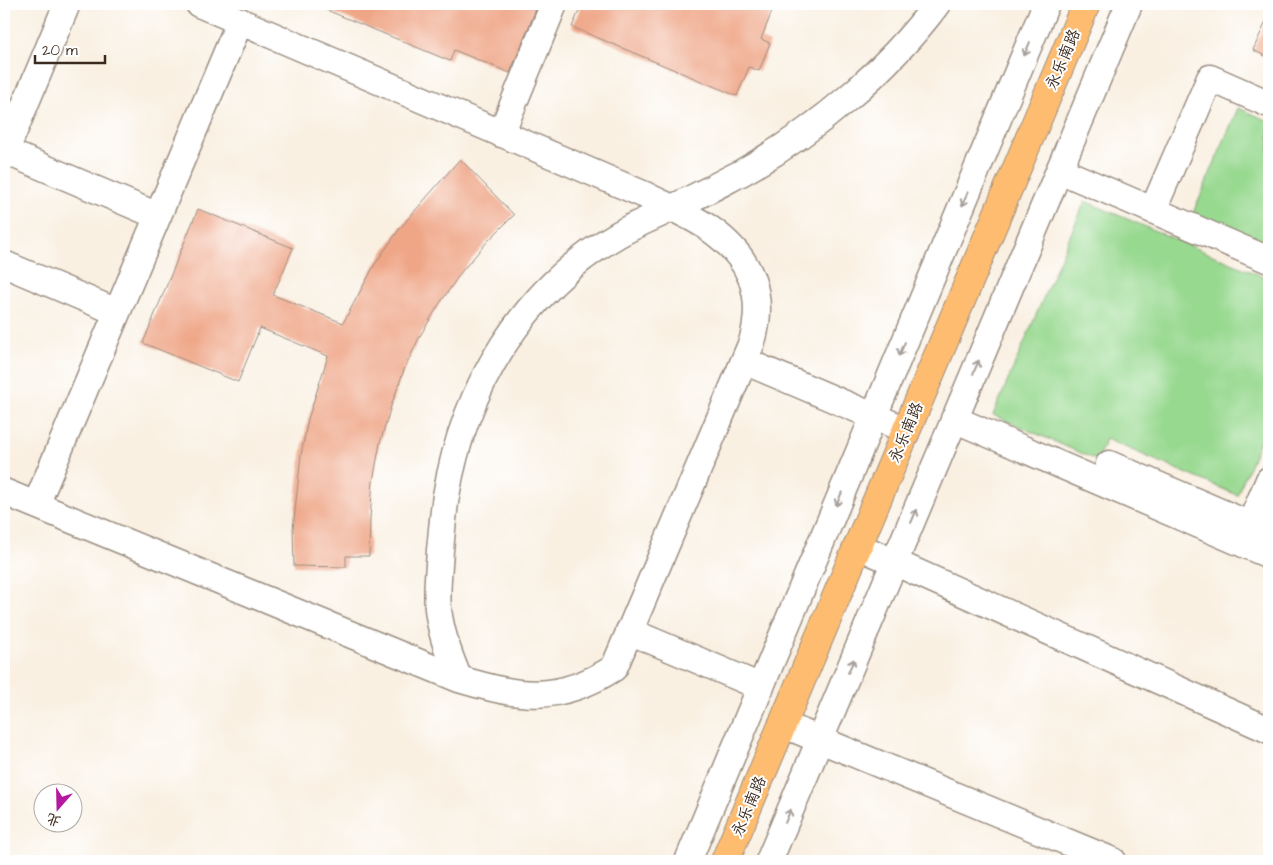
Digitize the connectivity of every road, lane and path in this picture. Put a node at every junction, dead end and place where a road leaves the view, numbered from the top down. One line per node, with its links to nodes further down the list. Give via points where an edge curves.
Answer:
1 (67, 4): 11 (street)
2 (199, 4): 8 (street)
3 (554, 4): 10 (street)
4 (937, 4): 13 (street, via 902,46 810,127 743,172)
5 (1046, 4): 20 (street, one-way to 20)
6 (1086, 4): 22 (main road, 永乐南路)
7 (1129, 4): 12 (street)
8 (240, 21): 10 (street); 15 (street)
9 (1269, 104): 14 (street, via 1210,78)
10 (502, 134): 13 (street)
11 (5, 153): 15 (street)
12 (1059, 170): 14 (street); 21 (street, one-way to 12)
13 (671, 209): 19 (street, via 724,240 752,278 757,294 757,326); 32 (street, via 617,235 568,270 547,290 493,359 470,409 450,470 437,586 442,629)
14 (1153, 210): 16 (street)
15 (158, 216): 18 (street)
16 (1269, 260)
17 (4, 264): 18 (street)
18 (117, 312): 26 (street)
19 (744, 361): 20 (street); 31 (street)
20 (874, 416): 22 (street); 33 (street, one-way to 33)
21 (954, 418): 29 (street); 30 (street, one-way to 21)
22 (906, 430): 28 (main road, 永乐南路)
23 (1109, 464): 27 (street)
24 (1269, 480): 27 (street)
25 (4, 492): 26 (street)
26 (36, 505): 32 (street)
27 (1260, 529)
28 (858, 546): 30 (street); 34 (main road, 永乐南路)
29 (1269, 555)
30 (894, 562): 35 (street); 36 (street, one-way to 30)
31 (630, 631): 32 (street, via 614,668 578,687 538,695 517,694); 33 (street)
32 (459, 679)
33 (761, 687): 37 (street)
34 (782, 724): 36 (street); 38 (main road, 永乐南路)
35 (1269, 730)
36 (820, 740): 39 (street, one-way to 36); 40 (street)
37 (688, 861)
38 (725, 861)
39 (769, 861)
40 (1112, 861)

